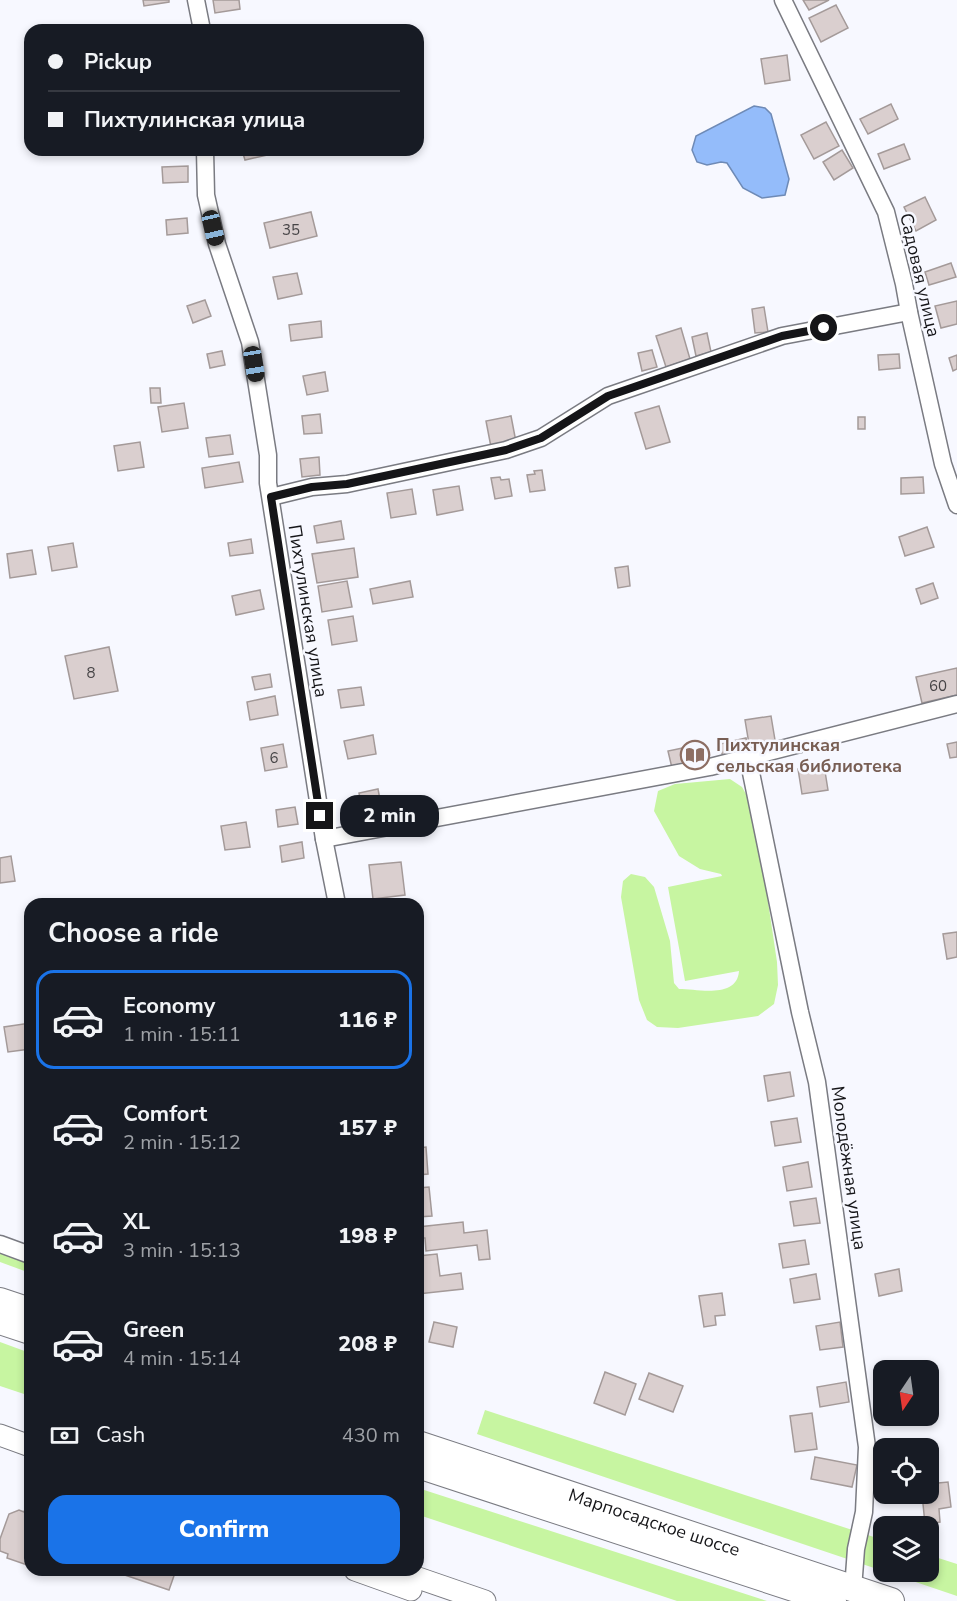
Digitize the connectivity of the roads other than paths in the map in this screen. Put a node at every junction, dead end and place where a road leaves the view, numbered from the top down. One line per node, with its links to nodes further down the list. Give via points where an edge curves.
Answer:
1 (196, 0): 3 (street)
2 (783, 0): 5 (street, Садовая улица, via 886,212)
3 (201, 24)
4 (205, 156): 6 (street, Пихтулинская улица, via 206,195 217,244 250,342)
5 (909, 312): 6 (street, via 782,336 608,396 541,438 506,450); 7 (street, Садовая улица, via 943,464)
6 (271, 497): 10 (street, Пихтулинская улица)
7 (957, 505)
8 (957, 704): 9 (street)
9 (748, 758): 10 (street); 26 (street, Молодёжная улица, via 817,1082 867,1448 864,1512)
10 (324, 839): 11 (street, Пихтулинская улица)
11 (336, 898)
12 (0, 1244): 13 (street)
13 (24, 1253)
14 (0, 1301): 15 (main road)
15 (24, 1309)
16 (0, 1321): 17 (main road)
17 (24, 1329)
18 (0, 1435): 19 (street)
19 (24, 1444)
20 (424, 1446): 26 (main road, Марпосадское шоссе)
21 (0, 1450): 22 (street)
22 (24, 1458)
23 (424, 1467): 26 (main road, Марпосадское шоссе)
24 (396, 1576): 27 (street)
25 (398, 1576): 28 (street)
26 (843, 1595): 29 (main road, Марпосадское шоссе)
27 (443, 1601)
28 (485, 1601)
29 (891, 1601)

